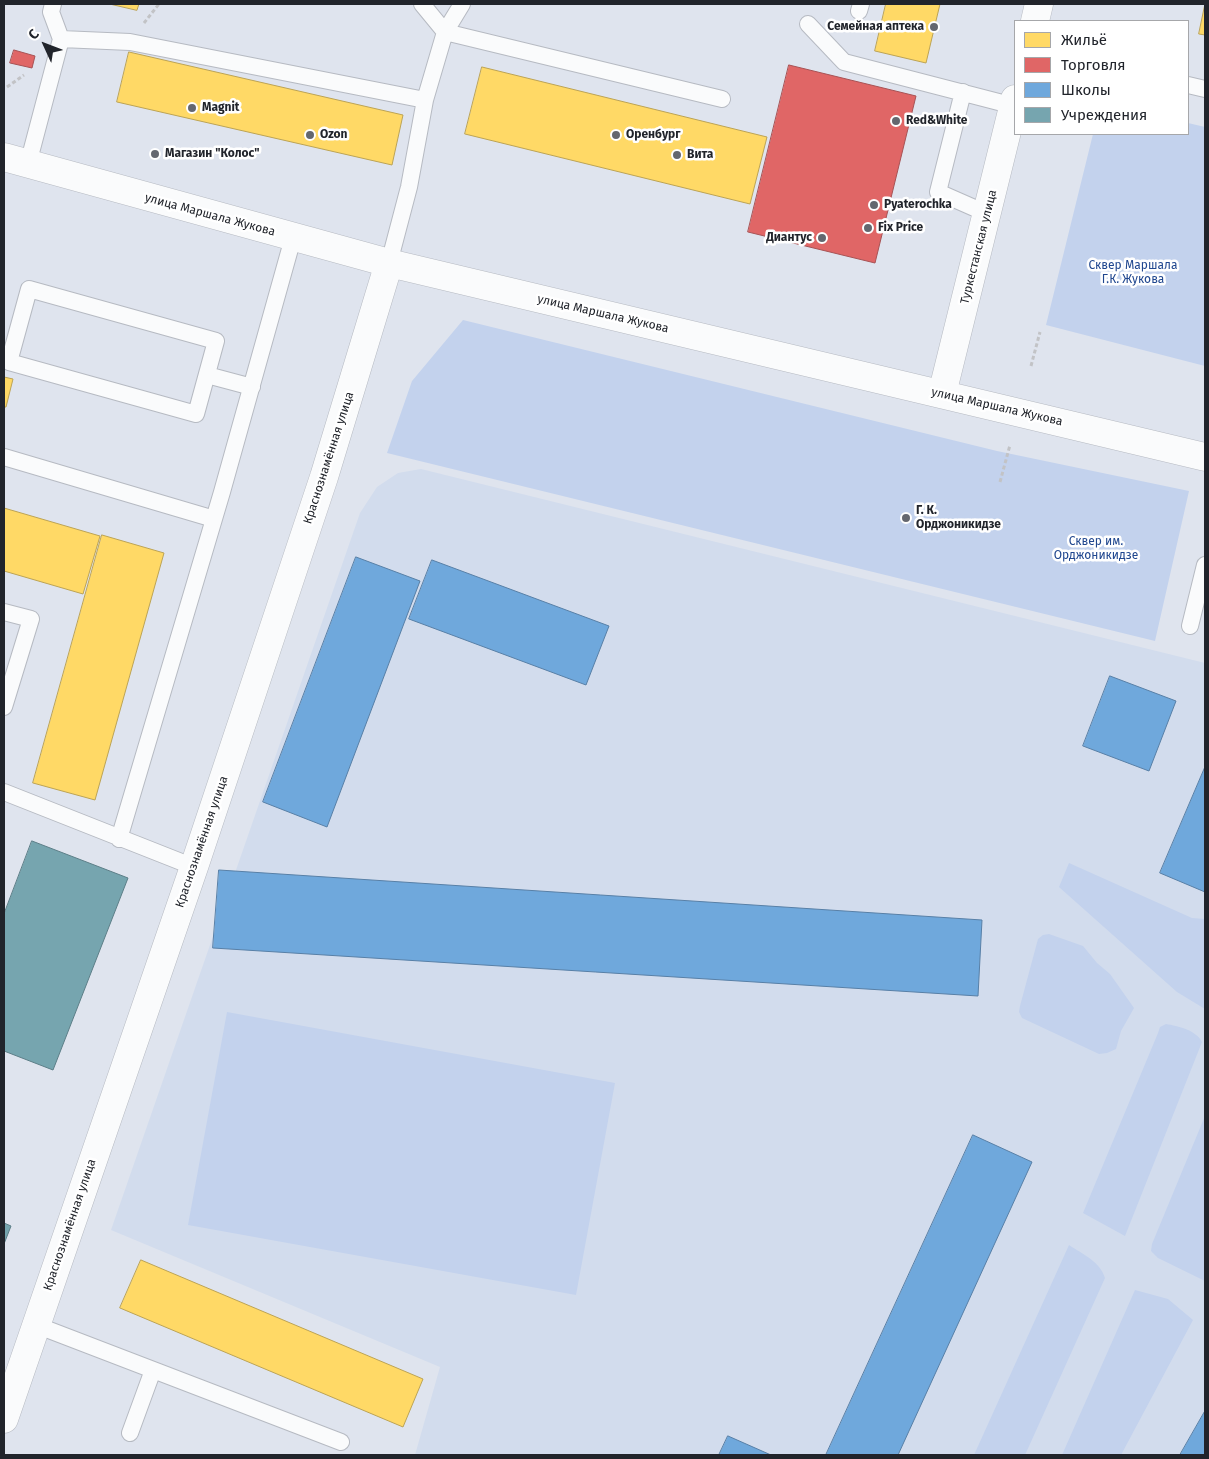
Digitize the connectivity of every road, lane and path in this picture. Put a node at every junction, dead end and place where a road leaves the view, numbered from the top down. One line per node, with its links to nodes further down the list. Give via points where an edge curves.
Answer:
1 (53, 4): 8 (lane, via 51,12)
2 (422, 4): 7 (lane)
3 (462, 4): 7 (lane)
4 (1039, 4): 5 (main road)
5 (1035, 20)
6 (808, 24): 13 (lane, via 844,62)
7 (445, 32): 14 (lane); 15 (lane)
8 (61, 38): 15 (lane, via 130,42); 17 (lane)
9 (24, 74): 11 (path)
10 (1189, 85): 12 (lane)
11 (7, 87)
12 (1205, 89)
13 (963, 92): 16 (lane); 18 (lane, via 938,192)
14 (722, 98)
15 (425, 100): 20 (lane, via 409,187)
16 (1014, 102): 18 (main road, Туркестанская улица)
17 (16, 161): 19 (main road, улица Маршала Жукова)
18 (988, 214): 25 (main road, Туркестанская улица)
19 (293, 238): 20 (main road, улица Маршала Жукова); 24 (lane)
20 (389, 262): 25 (main road, улица Маршала Жукова); 37 (main road, Краснознамённая улица, via 324,476)
21 (1040, 332): 22 (path)
22 (1031, 366)
23 (207, 374): 23 (lane, via 216,341 29,289 9,362 196,414); 24 (lane)
24 (252, 387): 30 (lane)
25 (942, 394): 27 (main road, улица Маршала Жукова)
26 (1010, 445): 29 (path)
27 (1205, 457)
28 (4, 458): 30 (lane)
29 (1000, 482)
30 (214, 519): 36 (lane)
31 (1205, 565): 33 (lane)
32 (4, 612): 34 (lane, via 32,620)
33 (1190, 626)
34 (4, 707)
35 (4, 792): 36 (lane)
36 (119, 838): 37 (lane)
37 (194, 867): 38 (main road, Краснознамённая улица)
38 (36, 1325): 39 (lane); 40 (main road, Краснознамённая улица)
39 (153, 1370): 41 (lane); 42 (lane)
40 (4, 1419)
41 (130, 1433)
42 (341, 1442)

